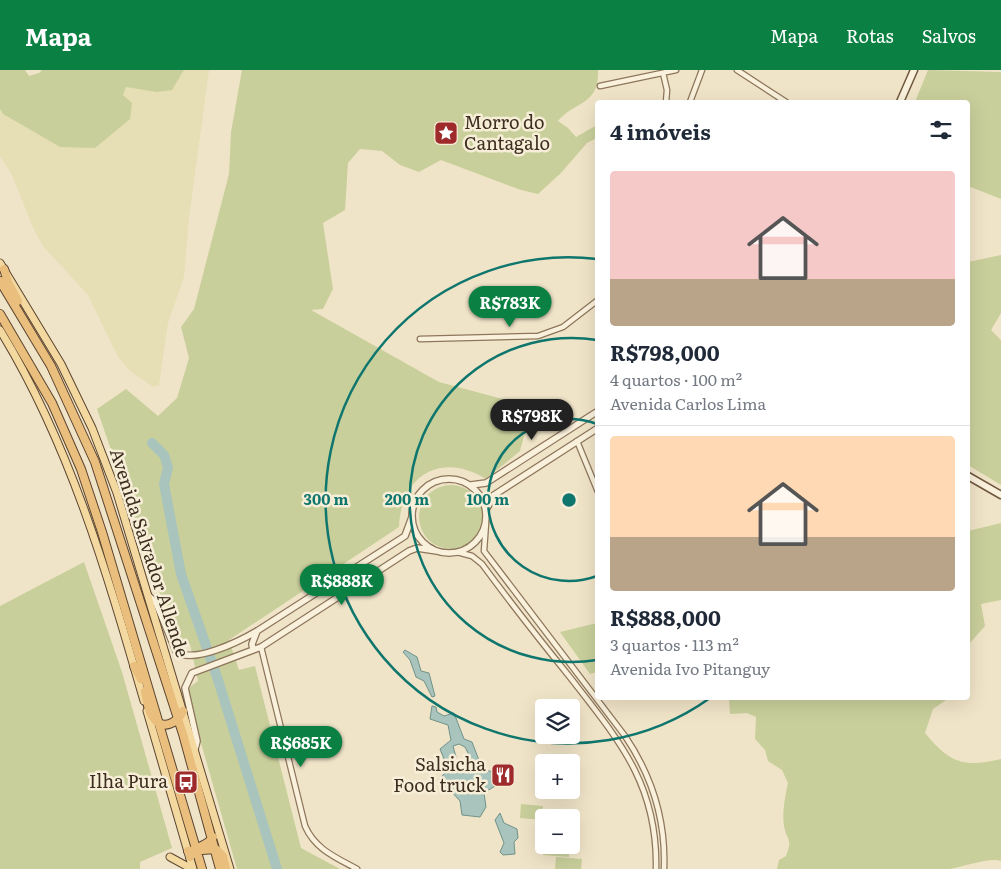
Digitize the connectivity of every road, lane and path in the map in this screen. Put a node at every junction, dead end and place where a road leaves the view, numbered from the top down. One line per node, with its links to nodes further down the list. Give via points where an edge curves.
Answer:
1 (676, 70): 5 (street)
2 (702, 70): 8 (street)
3 (737, 70): 9 (street)
4 (914, 70): 10 (main road)
5 (663, 73): 6 (street); 7 (street, via 668,90)
6 (600, 86)
7 (666, 100)
8 (691, 100)
9 (783, 100)
10 (901, 100)
11 (2, 266): 18 (highway); 32 (main road, Avenida Salvador Allende, via 44,332 92,428 117,492)
12 (0, 281): 18 (highway, Avenida Salvador Allende)
13 (595, 302): 17 (street, via 563,328 538,336)
14 (0, 314): 19 (highway)
15 (0, 323): 19 (highway)
16 (0, 330): 36 (main road, via 34,390 67,462)
17 (420, 339)
18 (38, 343): 40 (highway, Avenida Salvador Allende, via 95,462)
19 (35, 372): 41 (highway, via 64,429 86,484)
20 (595, 413): 24 (street, via 486,483)
21 (595, 430): 22 (street)
22 (577, 442): 25 (street); 27 (street, via 494,494)
23 (970, 477): 26 (main road)
24 (472, 485): 27 (street, via 484,501); 28 (street, via 452,478 432,482 417,497)
25 (595, 485)
26 (1001, 495)
27 (486, 510): 29 (street)
28 (412, 517): 30 (street, via 422,541); 33 (street, via 405,536)
29 (486, 523): 31 (street, via 476,541); 37 (street, via 484,551)
30 (437, 551): 31 (street); 34 (street, via 417,548 409,551)
31 (457, 552): 51 (street, via 472,556 482,564 623,746 648,800)
32 (149, 596): 33 (street, via 156,603 176,651 183,656 234,644); 39 (main road, Avenida Salvador Allende)
33 (257, 631): 35 (street)
34 (261, 647): 35 (street); 50 (street, via 310,839 319,848)
35 (253, 650): 42 (street, via 196,671 188,679 185,688 197,740)
36 (134, 666): 41 (highway, via 139,672 152,717); 46 (main road)
37 (595, 697)
38 (598, 700): 52 (street, via 625,736 652,788 661,818)
39 (183, 711): 40 (highway); 42 (main road, Avenida Salvador Allende)
40 (178, 719): 41 (highway, via 168,724); 43 (highway, Avenida Salvador Allende)
41 (159, 723): 46 (highway)
42 (195, 749): 49 (main road, Avenida Salvador Allende)
43 (213, 837): 44 (highway, Avenida Salvador Allende); 46 (highway)
44 (216, 849): 46 (highway, via 205,849); 48 (highway, Avenida Salvador Allende); 49 (highway)
45 (170, 857): 46 (main road)
46 (193, 857): 47 (highway)
47 (202, 869)
48 (220, 869)
49 (228, 869)
50 (357, 869)
51 (656, 869)
52 (664, 869)

